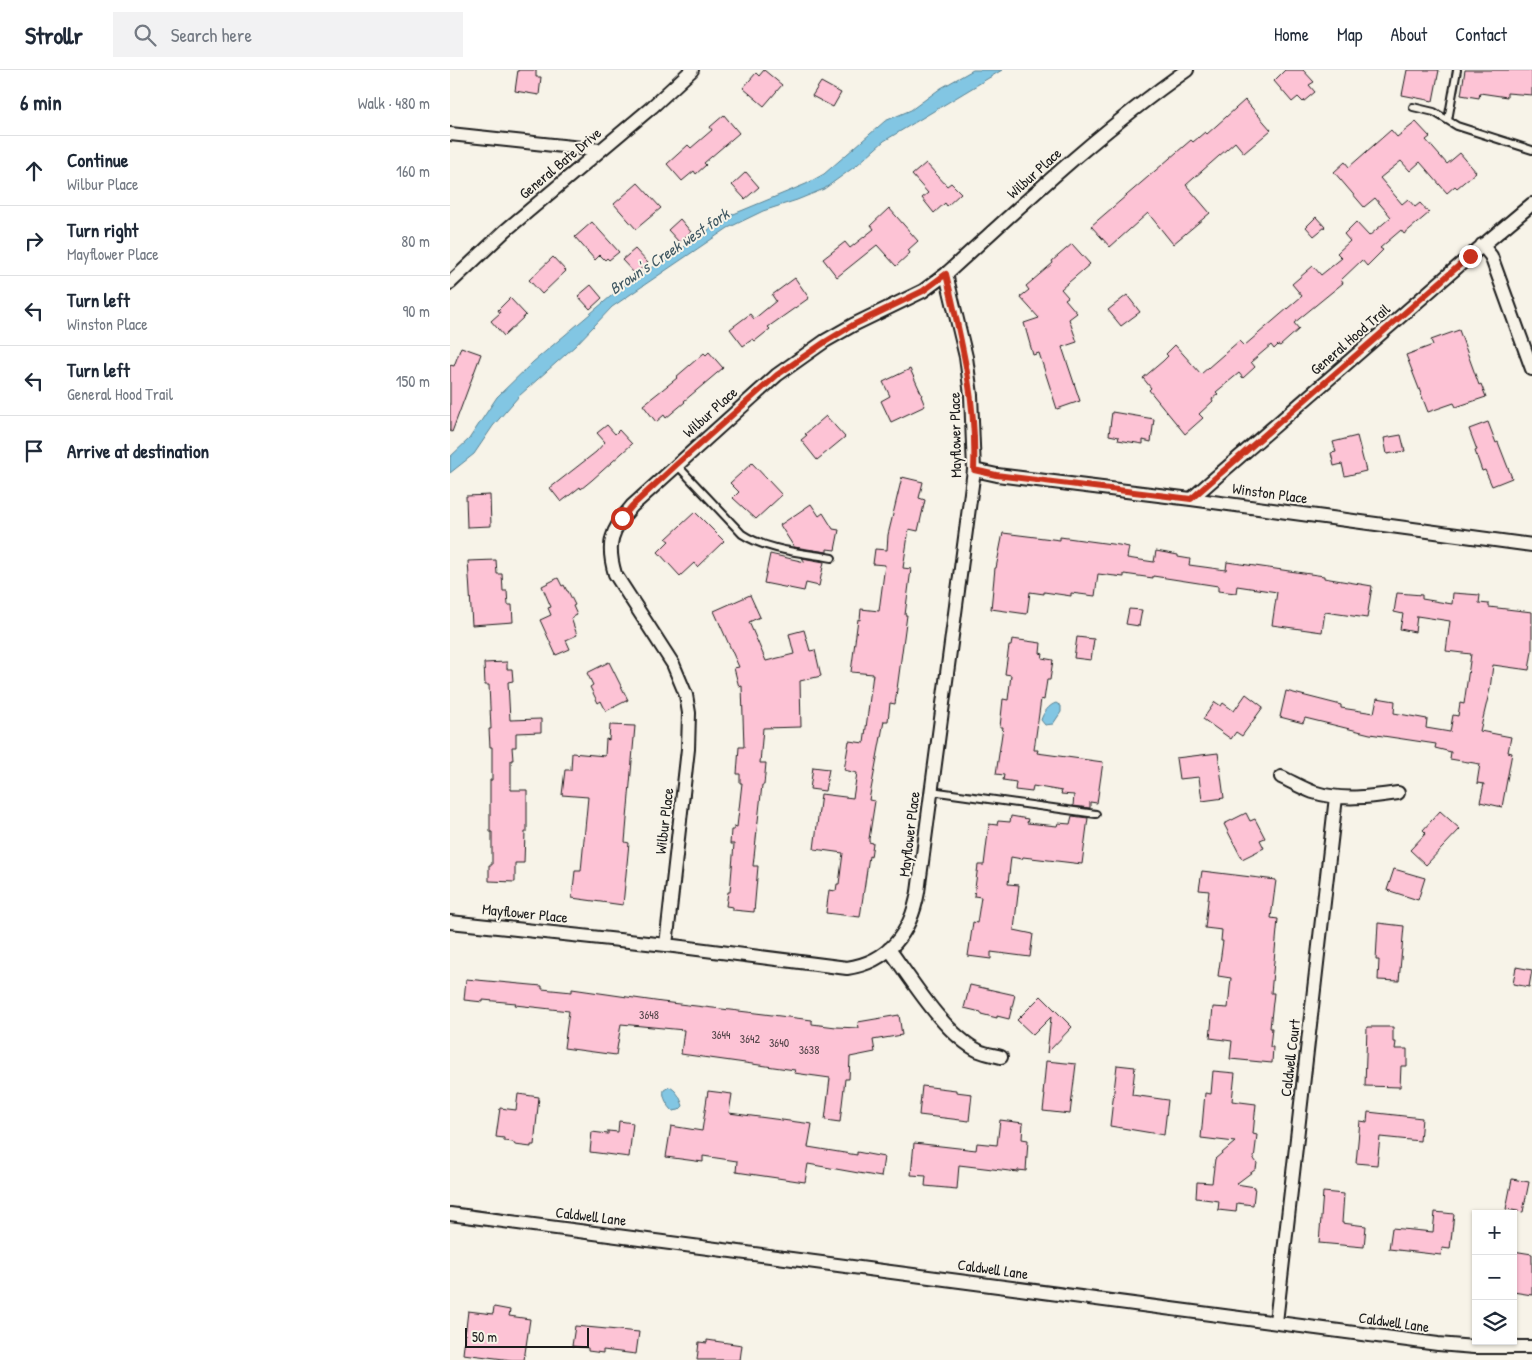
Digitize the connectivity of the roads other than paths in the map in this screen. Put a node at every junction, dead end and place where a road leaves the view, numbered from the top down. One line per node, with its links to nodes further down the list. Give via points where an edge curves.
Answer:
1 (692, 70): 7 (street, General Bate Drive)
2 (1187, 70): 11 (street, Wilbur Place, via 1078,154)
3 (1456, 70): 5 (lane)
4 (1412, 107): 5 (lane, via 1434,112)
5 (1448, 120): 8 (lane, via 1457,126)
6 (450, 134): 7 (street)
7 (600, 150): 12 (street, General Bate Drive)
8 (1532, 150)
9 (1532, 204): 10 (street, General Hood Trail)
10 (1482, 245): 13 (street, via 1491,256); 16 (street, General Hood Trail)
11 (946, 274): 14 (street, Wilbur Place, via 923,291 846,329 777,375); 15 (street, Mayflower Place, via 966,357)
12 (450, 282)
13 (1532, 369)
14 (676, 465): 18 (lane, via 750,539); 25 (street, Wilbur Place, via 622,518 613,533 610,549 619,583 673,664 686,695 689,713 688,749)
15 (974, 470): 16 (street, Winston Place); 20 (street, Mayflower Place)
16 (1191, 499): 17 (street, Winston Place)
17 (1532, 545)
18 (832, 558)
19 (1281, 777): 22 (street, via 1312,791)
20 (930, 791): 23 (lane); 26 (street, Mayflower Place, via 915,910 904,932)
21 (1398, 793): 22 (street, via 1361,798)
22 (1336, 797): 29 (street, Caldwell Court)
23 (1096, 814)
24 (450, 922): 25 (street, Mayflower Place)
25 (666, 945): 26 (street, Mayflower Place, via 847,968 875,960)
26 (889, 949): 27 (street, via 955,1034 981,1052)
27 (1002, 1057)
28 (450, 1214): 29 (street, Caldwell Lane)
29 (1276, 1322): 30 (street, Caldwell Lane, via 1438,1344)
30 (1532, 1347)

